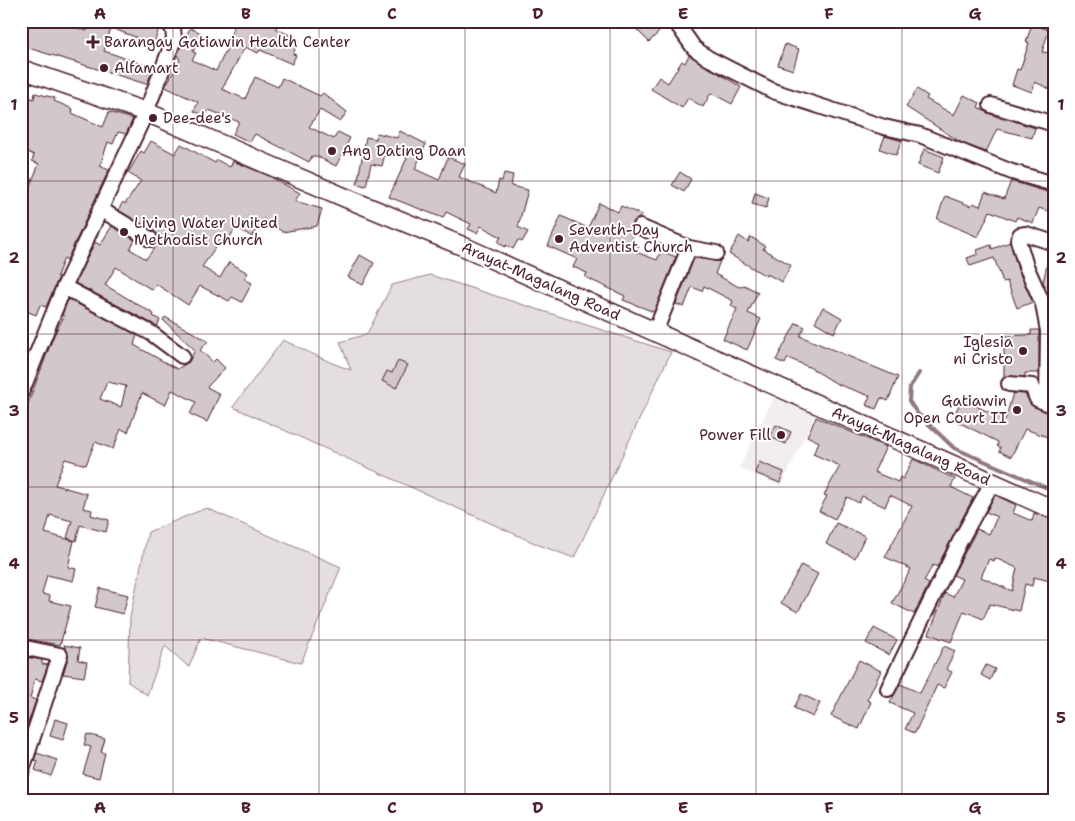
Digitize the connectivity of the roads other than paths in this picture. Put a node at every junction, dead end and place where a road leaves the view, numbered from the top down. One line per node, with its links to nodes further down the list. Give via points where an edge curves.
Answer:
1 (165, 21): 5 (street, via 173,28 174,39)
2 (675, 21): 7 (street, via 694,48 773,91 884,127 920,135 1012,172)
3 (21, 69): 5 (main road, Arayat-Magalang Road)
4 (991, 105): 6 (street)
5 (146, 112): 8 (street); 16 (main road, Arayat-Magalang Road)
6 (1054, 124)
7 (1054, 184)
8 (100, 209): 10 (street); 14 (street)
9 (640, 227): 12 (street)
10 (150, 238)
11 (1054, 243): 15 (street, via 1026,234 1020,235 1018,240 1026,266)
12 (689, 248): 13 (street); 16 (street)
13 (716, 253)
14 (64, 287): 18 (street, via 151,334); 20 (street)
15 (1048, 306): 17 (street)
16 (655, 332): 22 (main road, Arayat-Magalang Road)
17 (1050, 351): 21 (street)
18 (182, 356)
19 (1009, 384): 21 (street, via 1032,386 1034,397)
20 (21, 393)
21 (1051, 404)
22 (992, 483): 23 (main road, Arayat-Magalang Road); 25 (street)
23 (1054, 510)
24 (21, 647): 26 (street, via 60,655)
25 (888, 689)
26 (21, 773)

